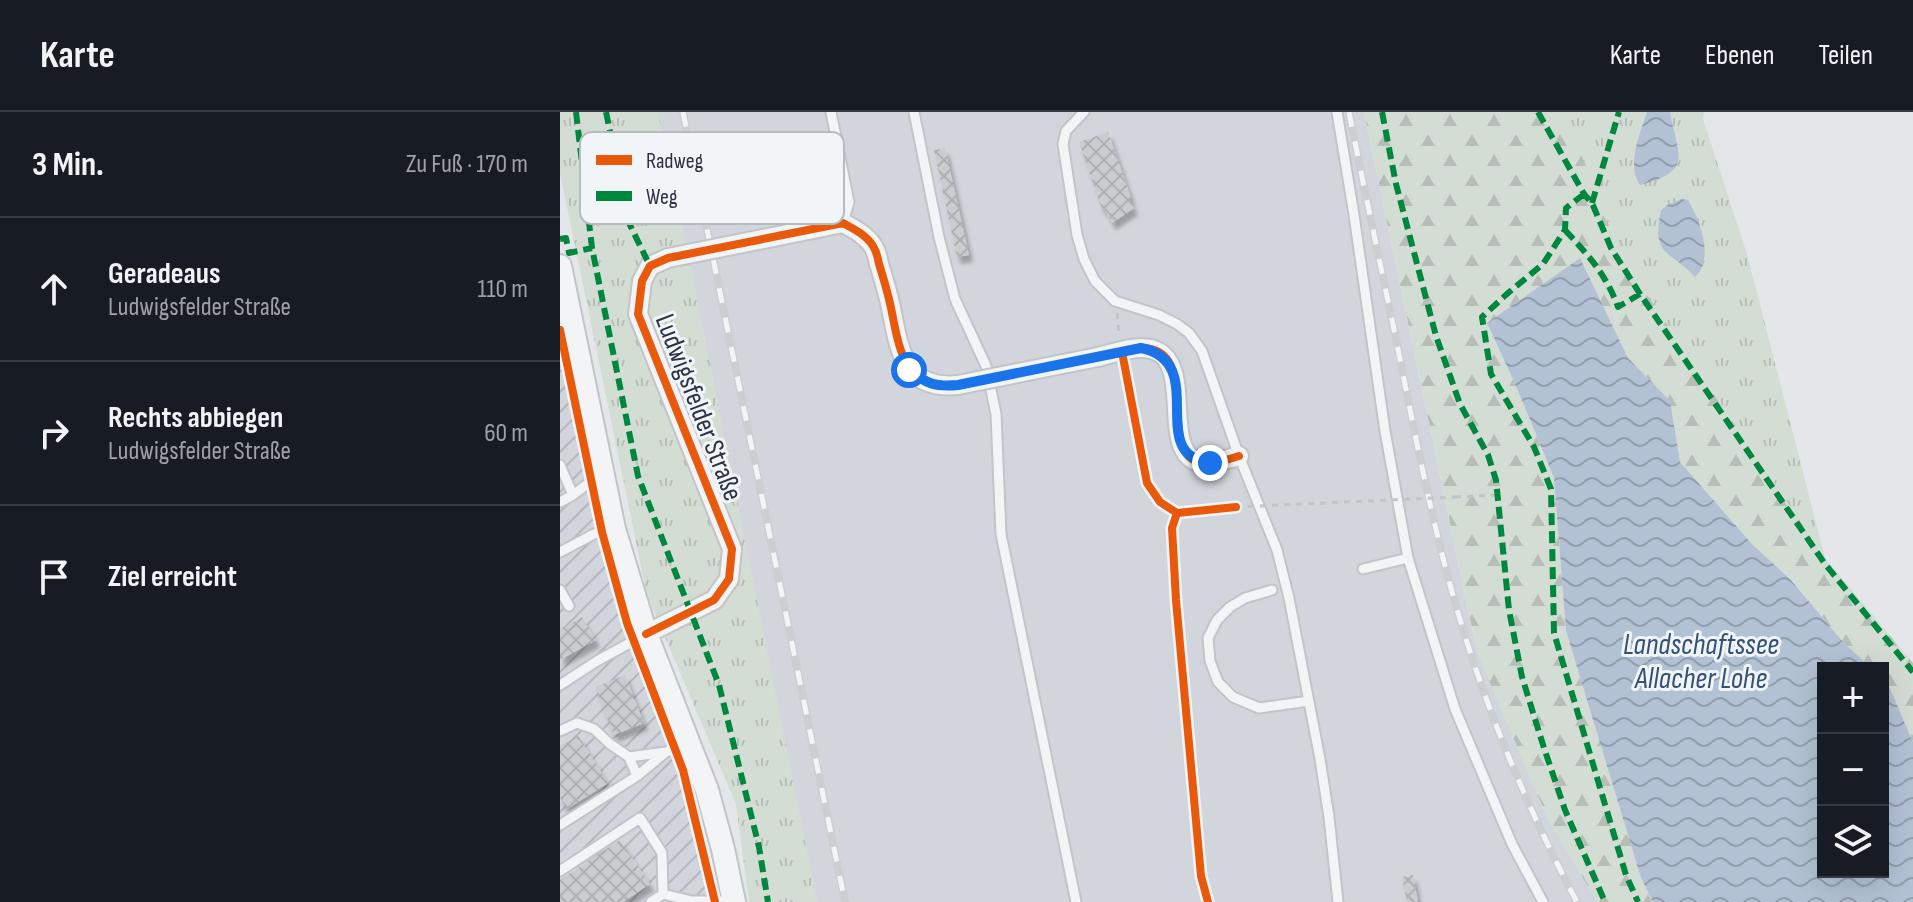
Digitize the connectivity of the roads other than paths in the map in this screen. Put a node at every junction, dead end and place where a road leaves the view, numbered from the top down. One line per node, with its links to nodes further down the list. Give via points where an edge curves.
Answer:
1 (831, 112): 5 (lane)
2 (914, 112): 38 (lane, via 955,299 986,366 996,414 1001,534)
3 (1084, 112): 13 (lane, via 1066,131 1063,144 1084,259 1095,281 1115,301 1159,315 1189,333 1202,351)
4 (1337, 112): 20 (lane)
5 (835, 132)
6 (844, 177): 7 (lane, via 849,202)
7 (844, 220)
8 (838, 224): 25 (street, Ludwigsfelder Straße, bridge, via 668,258 650,266 642,281 638,314 732,549 729,579 714,600)
9 (844, 224): 13 (street, bridge, via 873,245 899,346 909,370 926,383 958,385 1141,348 1167,359 1171,368 1177,386 1178,435 1188,455 1210,463)
10 (560, 266): 11 (street)
11 (563, 292): 12 (street)
12 (567, 337): 15 (street)
13 (1239, 456): 27 (lane, via 1277,550)
14 (560, 465): 16 (lane)
15 (602, 473): 16 (lane); 18 (street)
16 (573, 495): 17 (lane)
17 (560, 502)
18 (614, 529): 19 (lane); 25 (street)
19 (560, 552)
20 (1408, 558): 21 (lane); 40 (lane, via 1455,709 1512,844)
21 (1363, 569)
22 (560, 590): 24 (lane)
23 (1272, 590): 27 (lane, via 1245,598 1217,620 1208,638 1210,661 1218,682 1233,697 1259,708)
24 (569, 606)
25 (646, 634): 26 (lane); 29 (street)
26 (560, 685)
27 (1309, 701): 39 (lane)
28 (560, 731): 31 (lane, via 577,723 594,729)
29 (689, 742): 30 (lane); 36 (street, via 707,790)
30 (666, 752): 31 (lane); 32 (lane)
31 (629, 757): 32 (lane)
32 (637, 776): 33 (lane)
33 (560, 825)
34 (560, 871): 35 (lane, via 640,818 662,853)
35 (663, 894): 36 (lane, via 692,901); 37 (lane)
36 (734, 901)
37 (651, 902)
38 (1076, 902)
39 (1338, 902)
40 (1543, 902)

